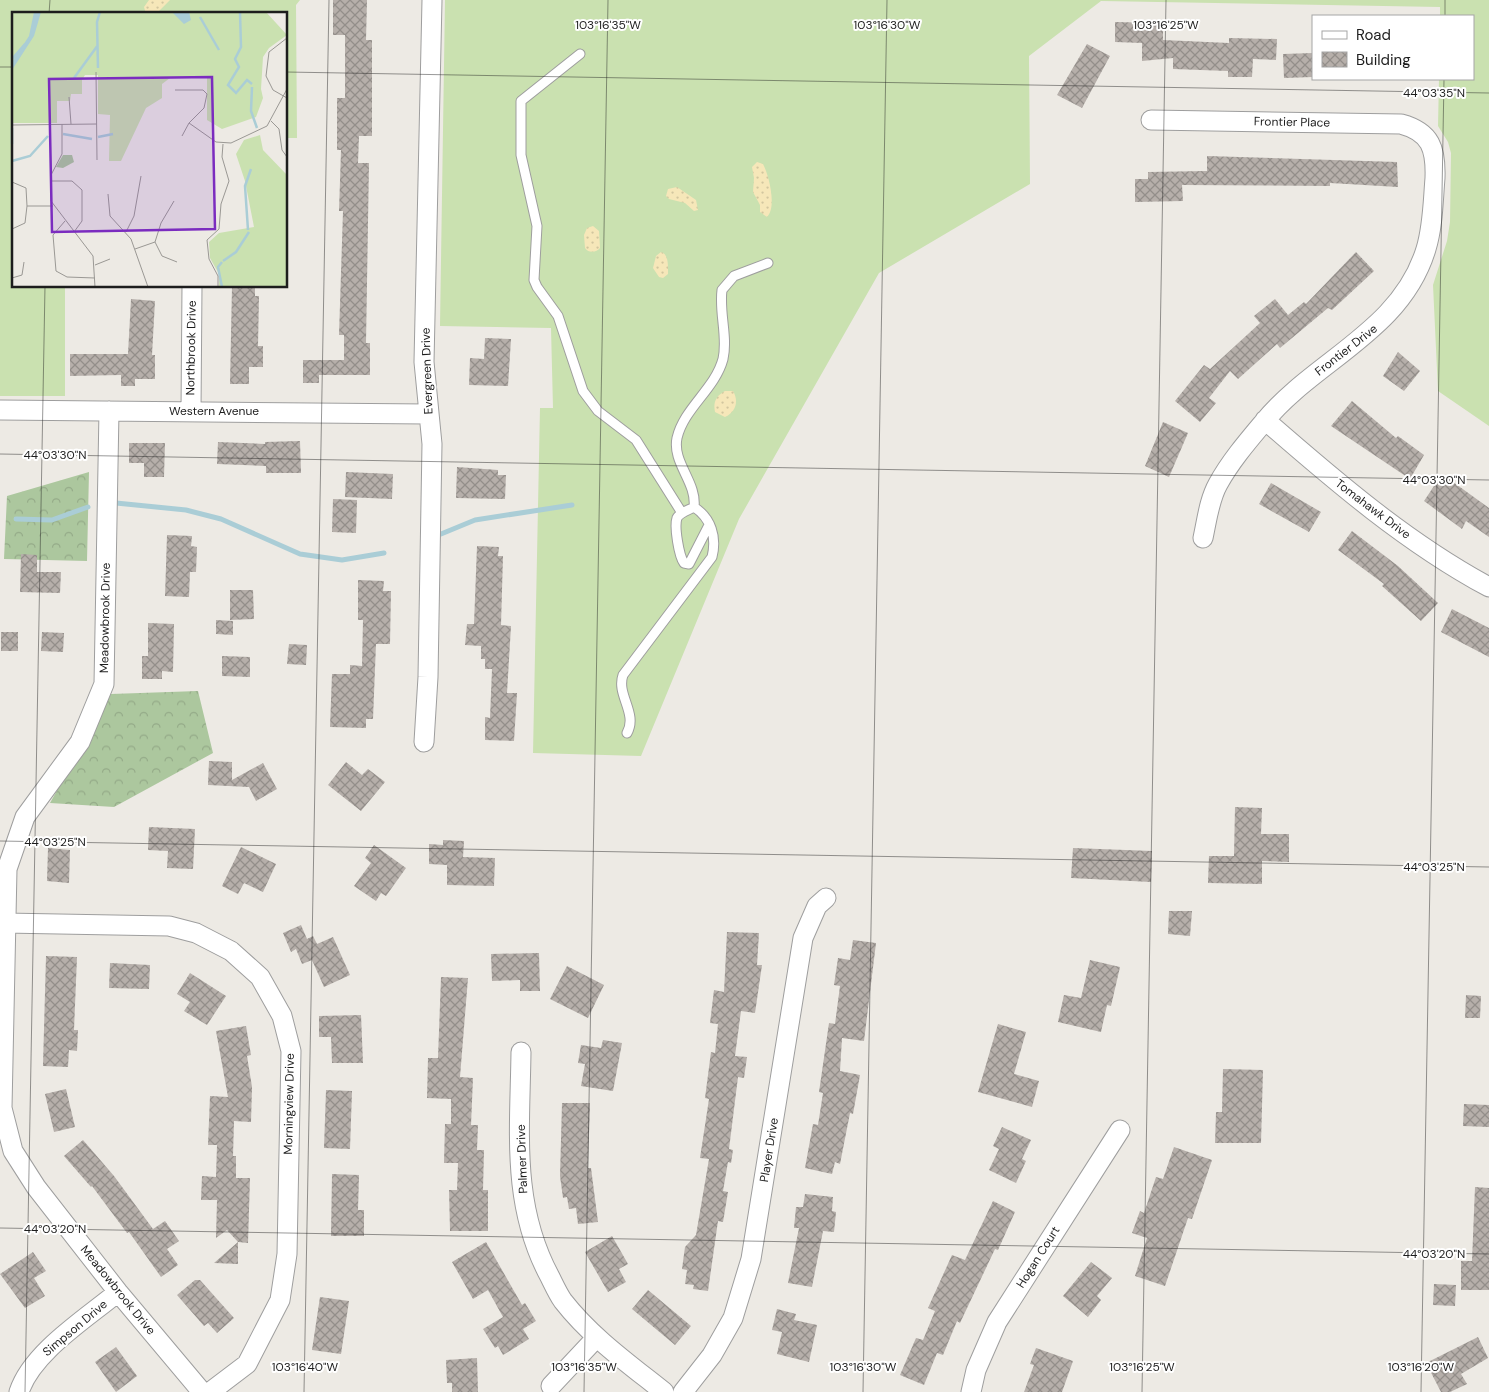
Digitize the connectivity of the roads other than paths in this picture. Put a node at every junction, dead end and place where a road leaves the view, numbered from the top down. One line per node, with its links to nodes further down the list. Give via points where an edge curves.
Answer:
1 (432, 0): 10 (street, Evergreen Drive, via 424,362)
2 (580, 54): 13 (lane, via 521,101 521,155 537,226 534,280 558,316 583,391 598,411 636,440)
3 (1151, 120): 4 (street, Frontier Place, via 1395,123 1419,130)
4 (1428, 139): 11 (street, Frontier Drive, via 1436,162 1431,232 1420,268 1409,287 1381,322 1308,379)
5 (768, 263): 12 (lane, via 734,276 722,290 723,359 677,438 678,457 694,493)
6 (192, 288): 9 (street, Northbrook Drive)
7 (0, 410): 8 (street, Western Avenue)
8 (109, 411): 9 (street, Western Avenue); 20 (street, Meadowbrook Drive, via 104,684 80,742 25,817 7,869)
9 (190, 411): 10 (street, Western Avenue)
10 (427, 414): 18 (street, Evergreen Drive, via 432,444)
11 (1265, 420): 15 (street, Frontier Drive, via 1217,485); 16 (street, Tomahawk Drive, via 1345,490 1454,568)
12 (694, 507): 13 (lane); 14 (lane, via 707,517)
13 (682, 513): 14 (lane, via 677,522 680,557 684,563 690,564)
14 (709, 525): 17 (lane, via 714,539 712,557 622,680 631,723)
15 (1204, 538)
16 (1489, 587)
17 (627, 733)
18 (424, 742)
19 (826, 898): 31 (street, Player Drive, via 817,906 803,938 751,1259 733,1318 712,1355)
20 (4, 923): 23 (street, Meadowbrook Drive, via 2,1108); 29 (street, Morningview Drive, via 169,926 196,932 231,951 260,977 282,1016 291,1051 286,1254 280,1300 247,1364)
21 (521, 1052): 25 (street, Palmer Drive, via 520,1172 524,1206 537,1252 562,1300)
22 (1120, 1130): 32 (street, Hogan Court, via 997,1322)
23 (7, 1151): 24 (street, Meadowbrook Drive)
24 (118, 1292): 27 (street, Simpson Drive, via 40,1358); 28 (street, Meadowbrook Drive)
25 (596, 1338): 26 (street); 30 (street, Palmer Drive)
26 (550, 1386)
27 (19, 1392)
28 (202, 1392)
29 (210, 1392)
30 (664, 1392)
31 (683, 1392)
32 (970, 1392)

